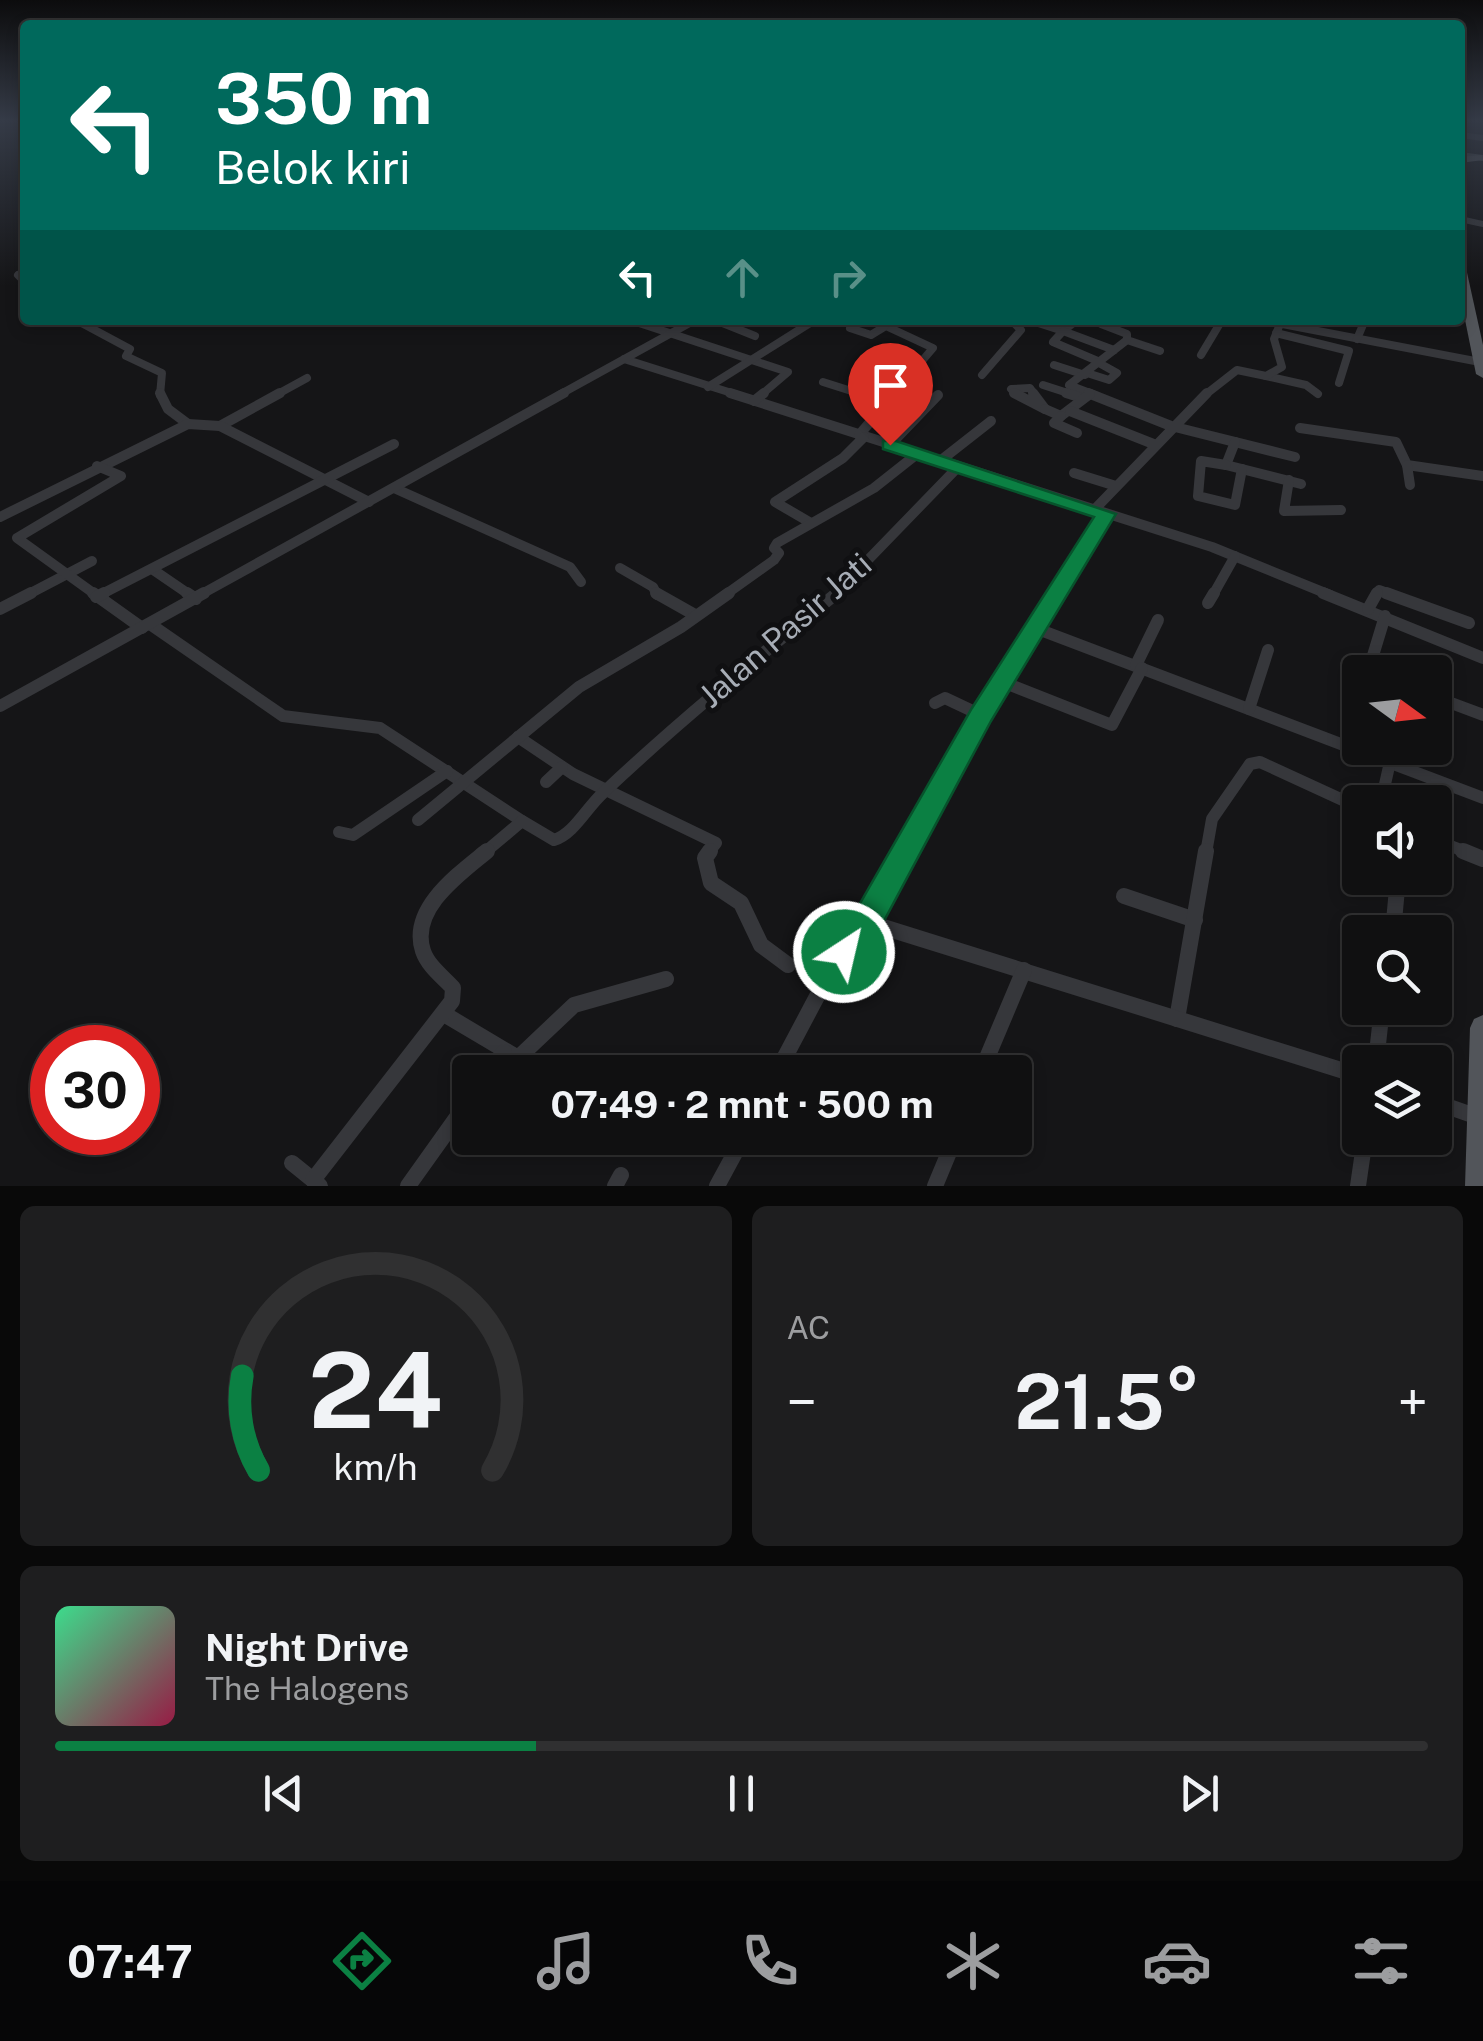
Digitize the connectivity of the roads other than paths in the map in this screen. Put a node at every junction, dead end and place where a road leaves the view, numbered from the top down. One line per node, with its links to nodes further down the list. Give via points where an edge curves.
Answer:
1 (1465, 290): 31 (main road)
2 (85, 325): 49 (street, via 162,373 161,405)
3 (648, 325): 20 (street)
4 (686, 325): 20 (street)
5 (727, 325): 21 (street)
6 (808, 325): 28 (street)
7 (879, 325): 17 (street, via 871,335)
8 (882, 325): 45 (street, via 933,348)
9 (1020, 325): 33 (street)
10 (1045, 325): 19 (street)
11 (1071, 325): 19 (street)
12 (1110, 325): 18 (street)
13 (1126, 325): 18 (street)
14 (1219, 325): 26 (street)
15 (1284, 325): 22 (street); 34 (street, via 1275,344 1284,363); 37 (street, via 1349,351)
16 (1362, 325): 22 (street)
17 (850, 328)
18 (1119, 330): 23 (street)
19 (1063, 331): 24 (street); 29 (street, via 1052,345)
20 (673, 332): 27 (street); 28 (street)
21 (754, 336)
22 (1358, 339): 31 (street)
23 (1128, 340): 24 (street); 25 (street)
24 (1114, 350): 29 (street)
25 (1160, 351)
26 (1201, 354)
27 (624, 359): 39 (street); 72 (street)
28 (750, 360): 39 (street); 44 (street, via 789,374)
29 (1099, 362): 32 (street); 32 (street, via 1117,373 1108,380)
30 (1054, 364): 32 (street)
31 (1482, 367)
32 (1086, 374): 40 (street)
33 (982, 375)
34 (1266, 376): 41 (street); 51 (street, via 1236,370)
35 (307, 378): 50 (street)
36 (823, 382): 45 (street)
37 (1338, 383)
38 (1043, 384): 40 (street)
39 (708, 387): 44 (street)
40 (1064, 388): 43 (street)
41 (1318, 394)
42 (938, 395): 58 (street)
43 (1087, 397): 47 (street); 51 (street)
44 (754, 401): 54 (street)
45 (888, 403): 54 (street)
46 (1044, 409): 47 (street)
47 (1066, 413): 53 (street, via 1054,423); 57 (street)
48 (991, 421): 61 (street)
49 (188, 424): 50 (street); 64 (street)
50 (220, 426): 69 (street)
51 (1171, 426): 55 (street); 57 (street)
52 (1300, 428): 63 (street, via 1396,442)
53 (1077, 433)
54 (861, 436): 58 (street); 77 (street, via 837,462 775,502)
55 (1235, 442): 60 (street); 62 (street)
56 (394, 444): 69 (street)
57 (1156, 444): 71 (street)
58 (890, 445): 59 (street)
59 (917, 454): 61 (street); 77 (street, via 874,488)
60 (1295, 457)
61 (940, 461): 65 (street)
62 (1226, 465): 66 (street); 66 (street, via 1202,460 1198,496 1234,504)
63 (1407, 465): 68 (street); 70 (street)
64 (97, 466): 76 (street); 82 (street, via 121,476 17,536)
65 (958, 467): 75 (street); 113 (street, Jalan Pasir Jati, via 840,590 675,725)
66 (1242, 469): 74 (street, via 1295,482 1284,511)
67 (1074, 472): 71 (street)
68 (1483, 476)
69 (327, 480): 73 (street); 81 (street)
70 (1410, 485)
71 (1116, 486): 75 (street)
72 (394, 488): 73 (street); 83 (street, via 570,566)
73 (369, 502): 85 (street)
74 (1341, 510)
75 (1100, 512): 78 (street); 94 (street)
76 (0, 516)
77 (811, 523): 89 (street, via 776,543 774,560)
78 (1235, 556): 86 (street); 88 (street)
79 (92, 561): 82 (street)
80 (620, 568): 89 (street, via 652,586 658,598)
81 (152, 569): 84 (street); 85 (street)
82 (66, 576): 84 (street); 87 (street)
83 (580, 582)
84 (96, 597): 93 (street)
85 (196, 599): 93 (street)
86 (1208, 604)
87 (0, 608)
88 (1368, 609): 90 (street); 92 (street, via 1379,590)
89 (695, 615): 106 (street, via 579,687)
90 (1385, 616): 96 (street); 97 (street)
91 (1158, 620): 98 (street)
92 (1469, 622)
93 (146, 626): 100 (street); 110 (street, via 283,716 380,728)
94 (1035, 628): 98 (street); 99 (street)
95 (1268, 650): 103 (street)
96 (1373, 655)
97 (1483, 658)
98 (1139, 667): 99 (street, via 1112,726); 103 (street)
99 (1005, 683): 104 (street)
100 (4, 699)
101 (935, 703): 104 (street, via 945,698)
102 (1452, 703): 105 (street)
103 (1250, 709): 107 (street)
104 (981, 715): 123 (street)
105 (1483, 715)
106 (518, 737): 109 (street); 112 (street)
107 (1342, 744)
108 (1398, 765): 114 (street)
109 (562, 767): 111 (street); 113 (street)
110 (447, 772): 112 (street); 118 (street, via 382,820 352,834)
111 (546, 782)
112 (464, 783): 116 (street); 117 (street)
113 (609, 790): 117 (street, Jalan Pasir Jati, via 562,839); 124 (street, via 716,844 705,858 711,883 741,903 761,946)
114 (1483, 798)
115 (1342, 800): 122 (street, via 1254,762 1212,819)
116 (418, 820)
117 (522, 821): 127 (street, via 422,915 423,952 454,992)
118 (339, 832)
119 (1452, 847): 120 (street)
120 (1483, 859)
121 (1124, 896): 122 (street)
122 (1195, 920): 128 (street)
123 (866, 922): 125 (street); 132 (street)
124 (788, 964)
125 (1024, 970): 128 (street); 133 (street)
126 (666, 980): 130 (street, via 574,1005 523,1056)
127 (444, 1014): 130 (street); 142 (street)
128 (1178, 1019): 134 (street)
129 (1483, 1028): 136 (main road)
130 (504, 1052): 131 (street)
131 (502, 1055)
132 (786, 1055)
133 (989, 1055)
134 (1342, 1070)
135 (1452, 1108): 136 (street)
136 (1480, 1118): 147 (main road)
137 (452, 1124): 143 (street)
138 (733, 1155): 144 (street)
139 (948, 1155): 145 (street)
140 (1363, 1155): 146 (street)
141 (292, 1163): 142 (street)
142 (317, 1183)
143 (408, 1186)
144 (717, 1186)
145 (935, 1186)
146 (1358, 1186)
147 (1480, 1186)

